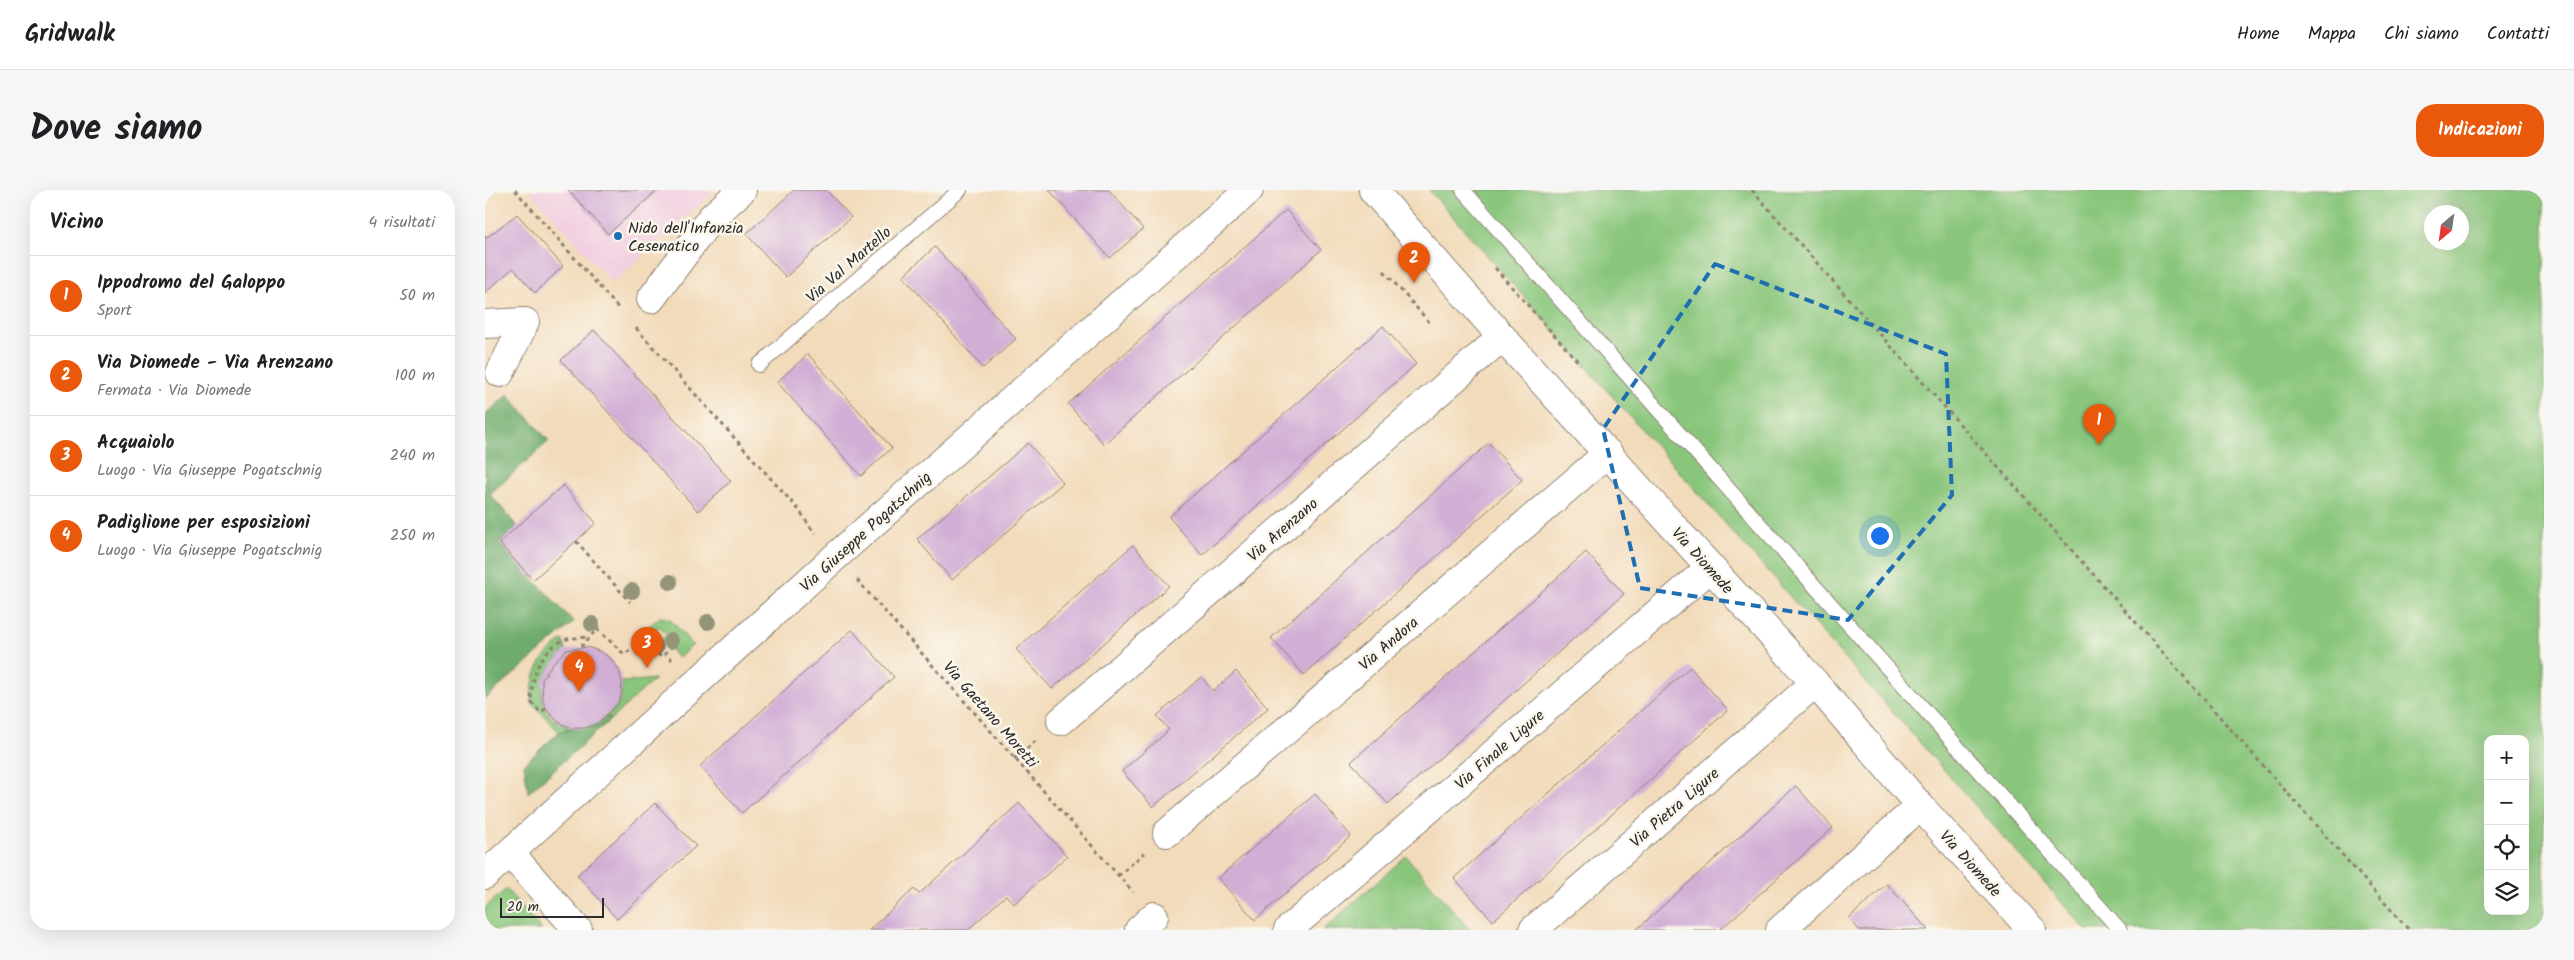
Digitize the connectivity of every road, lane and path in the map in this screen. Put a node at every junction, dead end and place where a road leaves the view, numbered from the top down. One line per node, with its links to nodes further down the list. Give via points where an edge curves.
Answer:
1 (515, 190): 11 (path)
2 (742, 190): 10 (street, via 711,218)
3 (960, 190): 17 (lane, Via Val Martello)
4 (1373, 190): 15 (street, Via Diomede)
5 (1463, 190): 41 (lane)
6 (1752, 190): 42 (path)
7 (1247, 191): 33 (street, Via Giuseppe Pogatschnig, via 834,558)
8 (1495, 268): 16 (path)
9 (1384, 271): 12 (path)
10 (651, 299)
11 (626, 317)
12 (1430, 323)
13 (485, 324): 18 (street, via 525,322)
14 (633, 324): 20 (path, via 798,509)
15 (1502, 337): 19 (street, Via Diomede); 30 (street, Via Arenzano)
16 (1580, 364)
17 (759, 365)
18 (500, 373)
19 (1608, 453): 22 (street, Via Diomede); 32 (street, Via Andora)
20 (819, 539)
21 (576, 542): 24 (path)
22 (1710, 568): 28 (street, Via Diomede); 37 (street, Via Finale Ligure)
23 (853, 576): 35 (path, Via Gaetano Moretti)
24 (630, 602)
25 (590, 637): 26 (path); 27 (path, via 597,629 624,654 646,641 661,657 667,653); 29 (path, via 563,640 543,656 532,682 531,702 541,712)
26 (581, 647)
27 (674, 662)
28 (1815, 683): 31 (street, Via Diomede); 38 (street, Via Pietra Ligure)
29 (546, 709)
30 (1061, 721)
31 (1919, 806): 39 (street); 40 (street, Via Diomede)
32 (1167, 833)
33 (509, 854): 34 (street, Via Giuseppe Pogatschnig); 36 (street)
34 (485, 875)
35 (1118, 876)
36 (578, 930)
37 (1288, 930)
38 (1533, 930)
39 (1781, 930)
40 (2032, 930)
41 (2120, 930)
42 (2409, 930)

